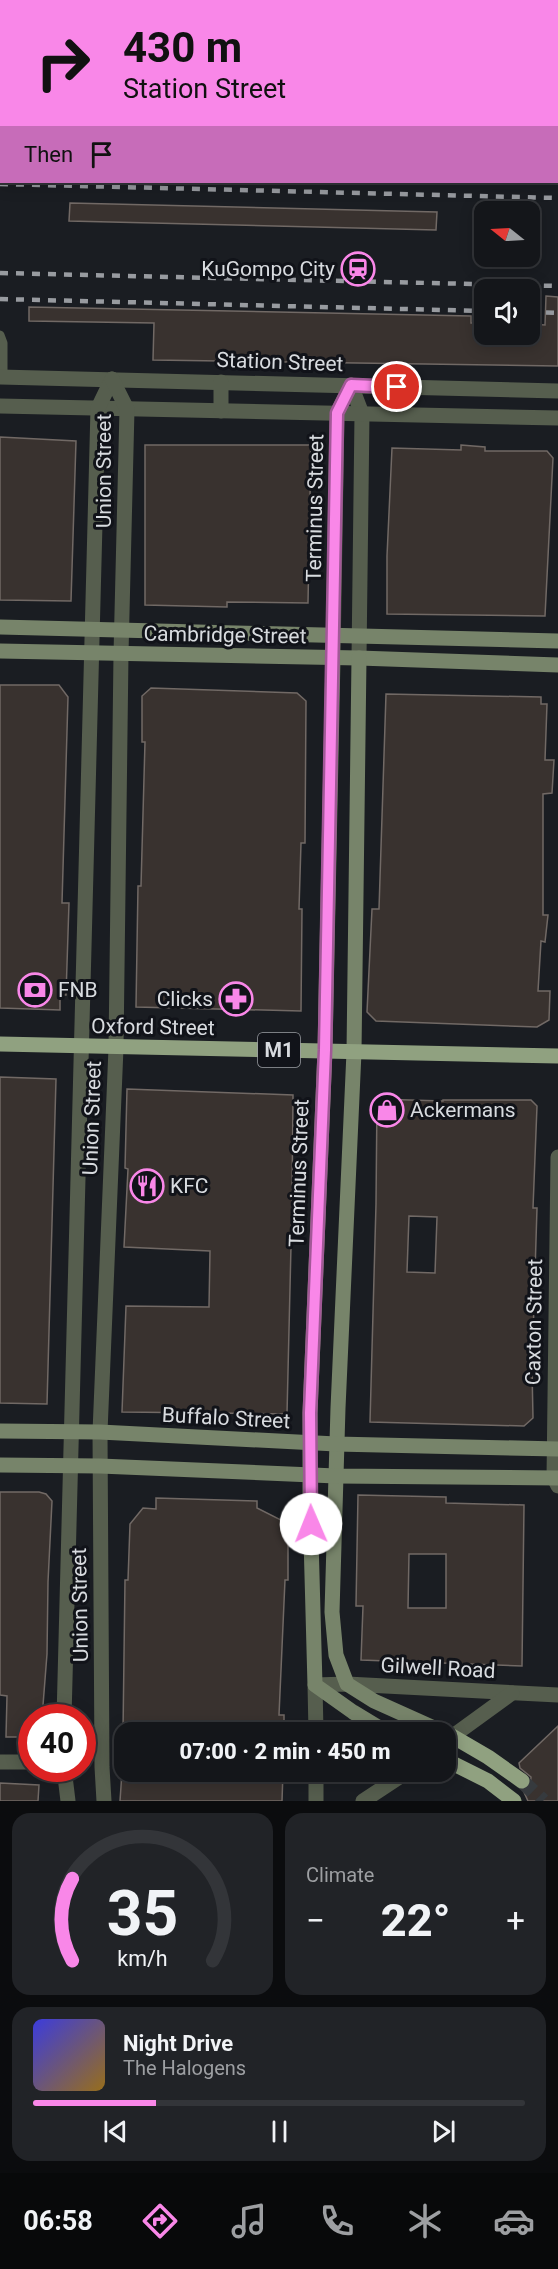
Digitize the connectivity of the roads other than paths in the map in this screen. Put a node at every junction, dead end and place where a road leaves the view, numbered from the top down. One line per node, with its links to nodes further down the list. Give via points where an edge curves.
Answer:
1 (0, 335): 2 (lane)
2 (2, 377): 3 (street, Station Street)
3 (112, 379): 4 (street, Station Street); 8 (street, Union Street); 9 (street, Union Street)
4 (221, 382): 5 (street, Station Street); 10 (street)
5 (351, 385): 6 (street, Station Street); 11 (street, Terminus Street); 12 (street)
6 (558, 391)
7 (0, 406): 8 (street)
8 (98, 408): 9 (street); 15 (street, Union Street)
9 (127, 409): 10 (street); 16 (street, Union Street)
10 (220, 411): 11 (street)
11 (337, 413): 12 (street); 17 (street, Terminus Street)
12 (362, 414): 13 (street); 18 (street)
13 (558, 418)
14 (0, 627): 15 (street, Cambridge Street)
15 (92, 630): 16 (street, Cambridge Street); 21 (street, Union Street)
16 (122, 630): 17 (street, Cambridge Street); 22 (street, Union Street)
17 (333, 637): 18 (street, Cambridge Street); 23 (street, Terminus Street)
18 (360, 637): 19 (street, Cambridge Street); 24 (street)
19 (558, 641)
20 (0, 651): 21 (street, Cambridge Street)
21 (92, 653): 22 (street, Cambridge Street); 27 (street, Union Street)
22 (121, 654): 23 (street, Cambridge Street); 28 (street, Union Street)
23 (333, 657): 24 (street, Cambridge Street); 29 (street, Terminus Street)
24 (359, 658): 25 (street, Cambridge Street); 30 (street)
25 (558, 665)
26 (0, 1044): 27 (main road, Oxford Street / M1)
27 (81, 1047): 28 (main road, Oxford Street / M1); 34 (street, Union Street)
28 (116, 1048): 29 (main road, Oxford Street / M1); 35 (street, Union Street)
29 (325, 1050): 30 (main road, Oxford Street / M1); 36 (street, Terminus Street)
30 (354, 1052): 31 (main road, Oxford Street / M1); 37 (street)
31 (558, 1056)
32 (558, 1157): 38 (street, Caxton Street)
33 (0, 1431): 34 (street, Buffalo Street)
34 (70, 1431): 35 (street, Buffalo Street); 40 (street, Union Street)
35 (100, 1432): 36 (street, Buffalo Street); 41 (street, Union Street)
36 (310, 1443): 37 (street, Buffalo Street); 42 (street, Terminus Street)
37 (336, 1444): 38 (street, Buffalo Street); 43 (street)
38 (556, 1449): 44 (street, Caxton Street)
39 (0, 1465): 40 (street)
40 (70, 1466): 41 (street); 49 (street, Union Street)
41 (100, 1466): 42 (street); 63 (street, Union Street)
42 (311, 1475): 43 (street); 46 (street, Terminus Street)
43 (336, 1476): 44 (street); 45 (street, via 333,1638)
44 (557, 1481)
45 (347, 1684): 46 (street, Gilwell Road); 47 (street, Gilwell Road); 52 (street)
46 (315, 1685): 50 (street, Terminus Street); 51 (street)
47 (512, 1693): 48 (street, Gilwell Road); 53 (street)
48 (558, 1695)
49 (64, 1704)
50 (316, 1722)
51 (370, 1722)
52 (417, 1722)
53 (456, 1729)
54 (456, 1741): 58 (main road)
55 (0, 1762): 56 (street)
56 (18, 1762)
57 (456, 1765): 66 (main road, via 488,1781)
58 (522, 1781)
59 (65, 1782): 62 (street)
60 (316, 1782): 64 (street)
61 (392, 1782): 65 (street)
62 (68, 1801)
63 (105, 1801)
64 (316, 1801)
65 (363, 1801)
66 (514, 1801)

